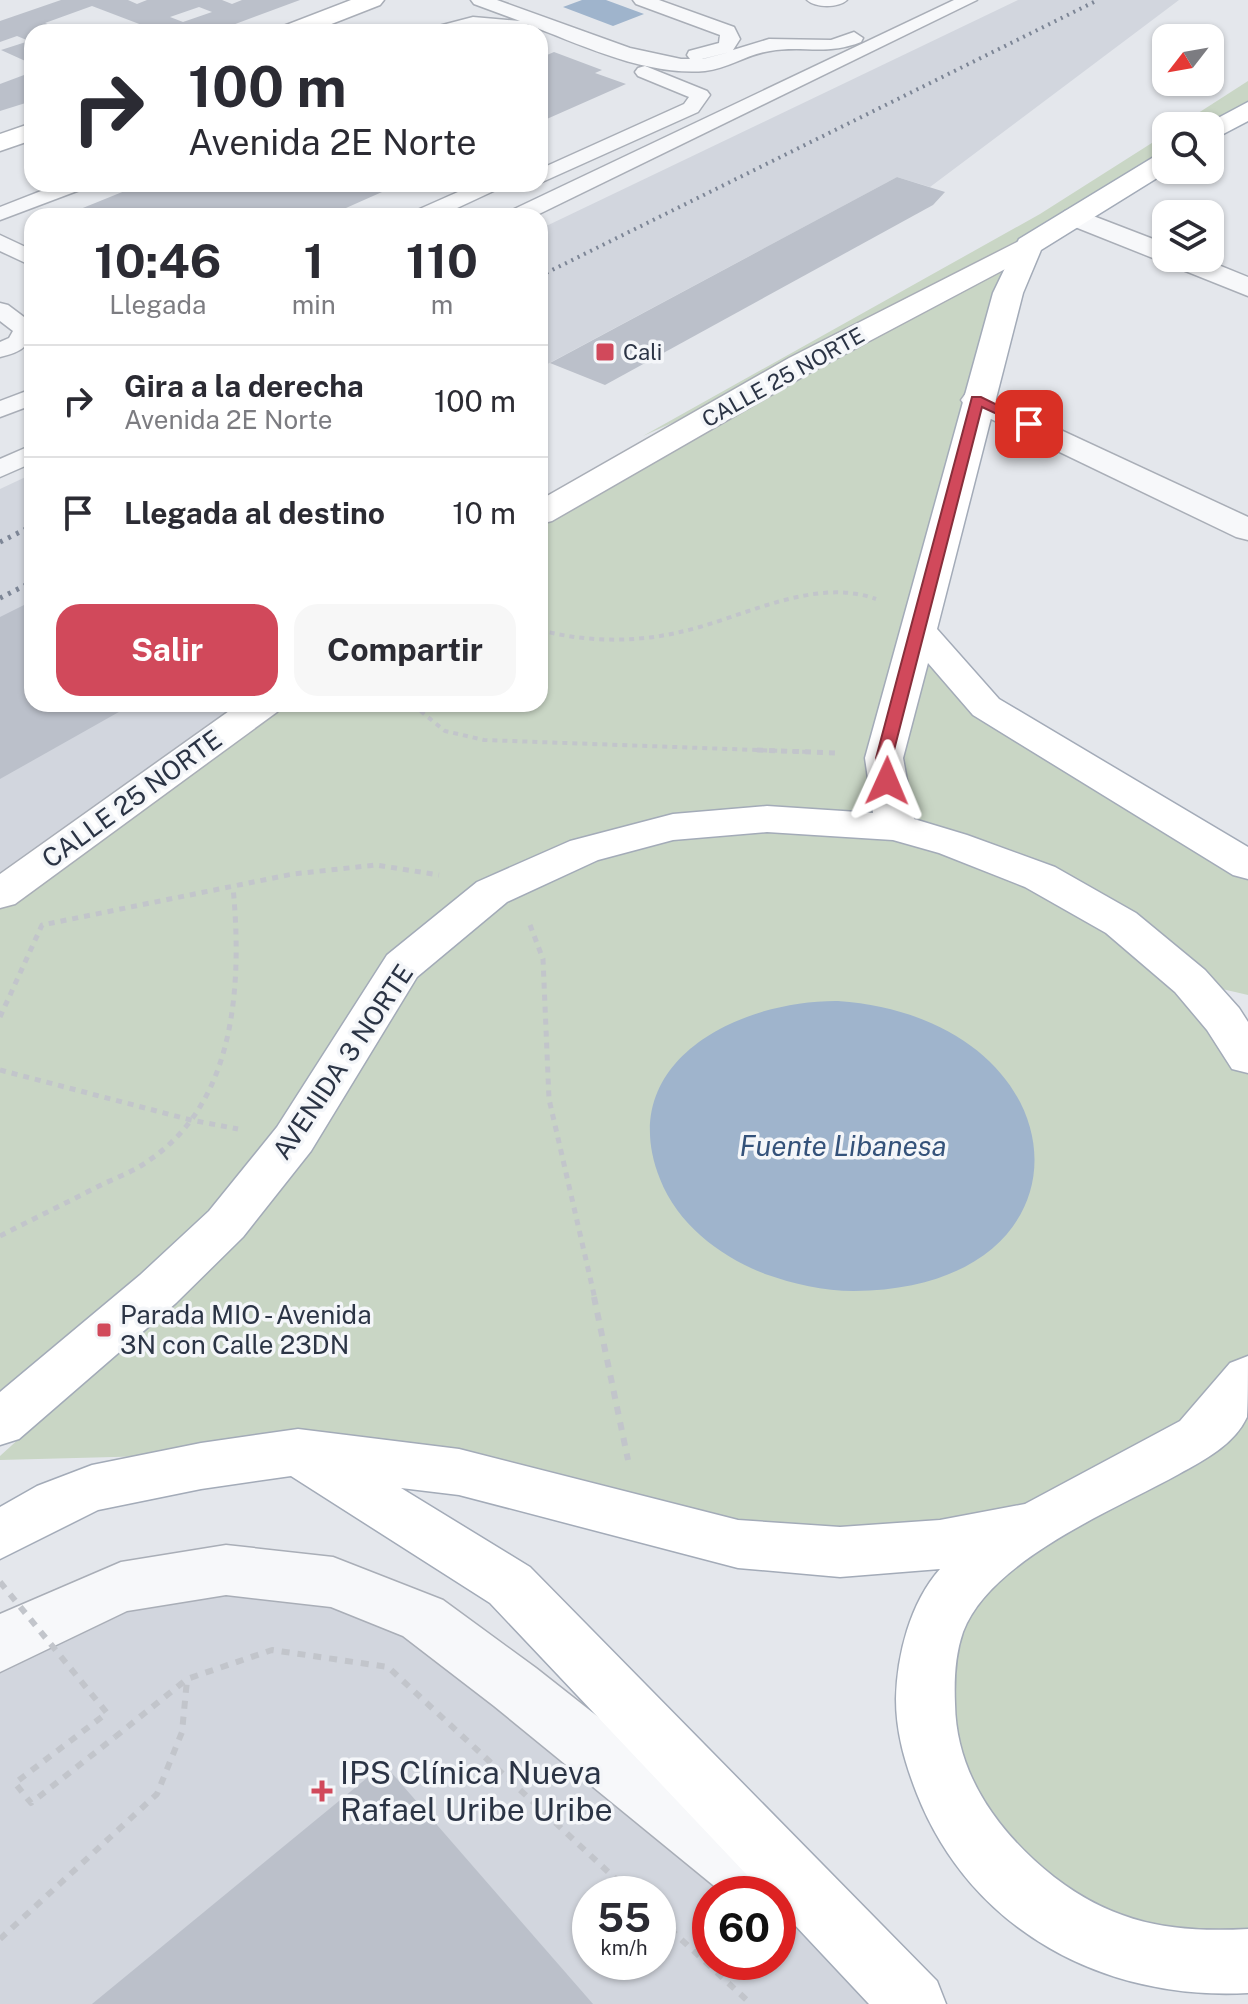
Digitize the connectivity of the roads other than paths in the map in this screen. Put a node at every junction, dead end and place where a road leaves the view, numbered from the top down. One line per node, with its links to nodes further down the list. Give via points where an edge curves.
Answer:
1 (372, 0): 9 (main road)
2 (480, 0): 7 (lane, via 642,57 702,65 769,45 841,44)
3 (514, 0): 4 (lane, via 671,55 712,53 731,39 714,24)
4 (642, 0)
5 (816, 0): 6 (lane)
6 (838, 0)
7 (938, 0)
8 (968, 0): 28 (lane)
9 (310, 24)
10 (469, 24): 11 (lane)
11 (494, 24)
12 (548, 35): 13 (lane)
13 (675, 83): 18 (lane, via 679,92 670,103); 20 (lane, via 700,95 691,108)
14 (1248, 110): 15 (main road)
15 (1224, 125)
16 (24, 134): 17 (main road)
17 (0, 143)
18 (548, 158)
19 (1152, 170): 30 (main road, CALLE 25 NORTE)
20 (548, 173)
21 (35, 192): 25 (lane)
22 (57, 192): 29 (lane)
23 (488, 192): 26 (lane)
24 (494, 192): 27 (lane)
25 (0, 206)
26 (445, 208)
27 (468, 208)
28 (535, 208)
29 (0, 214)
30 (1075, 217): 32 (main road, CALLE 25 NORTE); 33 (street)
31 (0, 242): 34 (lane)
32 (1029, 245): 42 (main road, via 998,321); 48 (main road, CALLE 25 NORTE, via 800,365)
33 (1152, 248)
34 (24, 255)
35 (1211, 272): 36 (street)
36 (1248, 287)
37 (0, 310): 38 (lane)
38 (24, 328)
39 (24, 331): 40 (lane, via 19,342)
40 (0, 350)
41 (24, 400): 43 (lane)
42 (977, 400): 49 (street); 50 (main road)
43 (0, 410)
44 (24, 414): 45 (lane)
45 (0, 425)
46 (24, 457): 47 (lane)
47 (0, 469)
48 (548, 509)
49 (1248, 530)
50 (919, 631): 52 (main road, via 884,758); 53 (main road, via 986,707)
51 (253, 712): 54 (main road, CALLE 25 NORTE)
52 (895, 827): 55 (main road, AVENIDA 3 NORTE, via 1040,877 1121,923); 59 (main road, AVENIDA 3 NORTE, via 767,819 673,827 584,850 492,892 402,966 294,1139 226,1224)
53 (1248, 865)
54 (0, 894)
55 (1190, 981): 56 (main road); 57 (main road, AVENIDA 3 NORTE)
56 (1248, 995)
57 (1248, 1057)
58 (1248, 1378): 61 (main road, via 1199,1437)
59 (0, 1423)
60 (298, 1452): 61 (main road, via 459,1472 738,1544 840,1552 940,1544); 62 (main road, via 92,1488); 67 (main road, via 510,1585)
61 (1034, 1526): 66 (main road, via 977,1564 937,1620 924,1690 925,1728 952,1805 1005,1876 1080,1931 1167,1960)
62 (0, 1535)
63 (0, 1646): 64 (street, via 121,1587 226,1570 333,1582 423,1618)
64 (751, 1876)
65 (796, 1912): 67 (street)
66 (1248, 1961)
67 (912, 2004)

